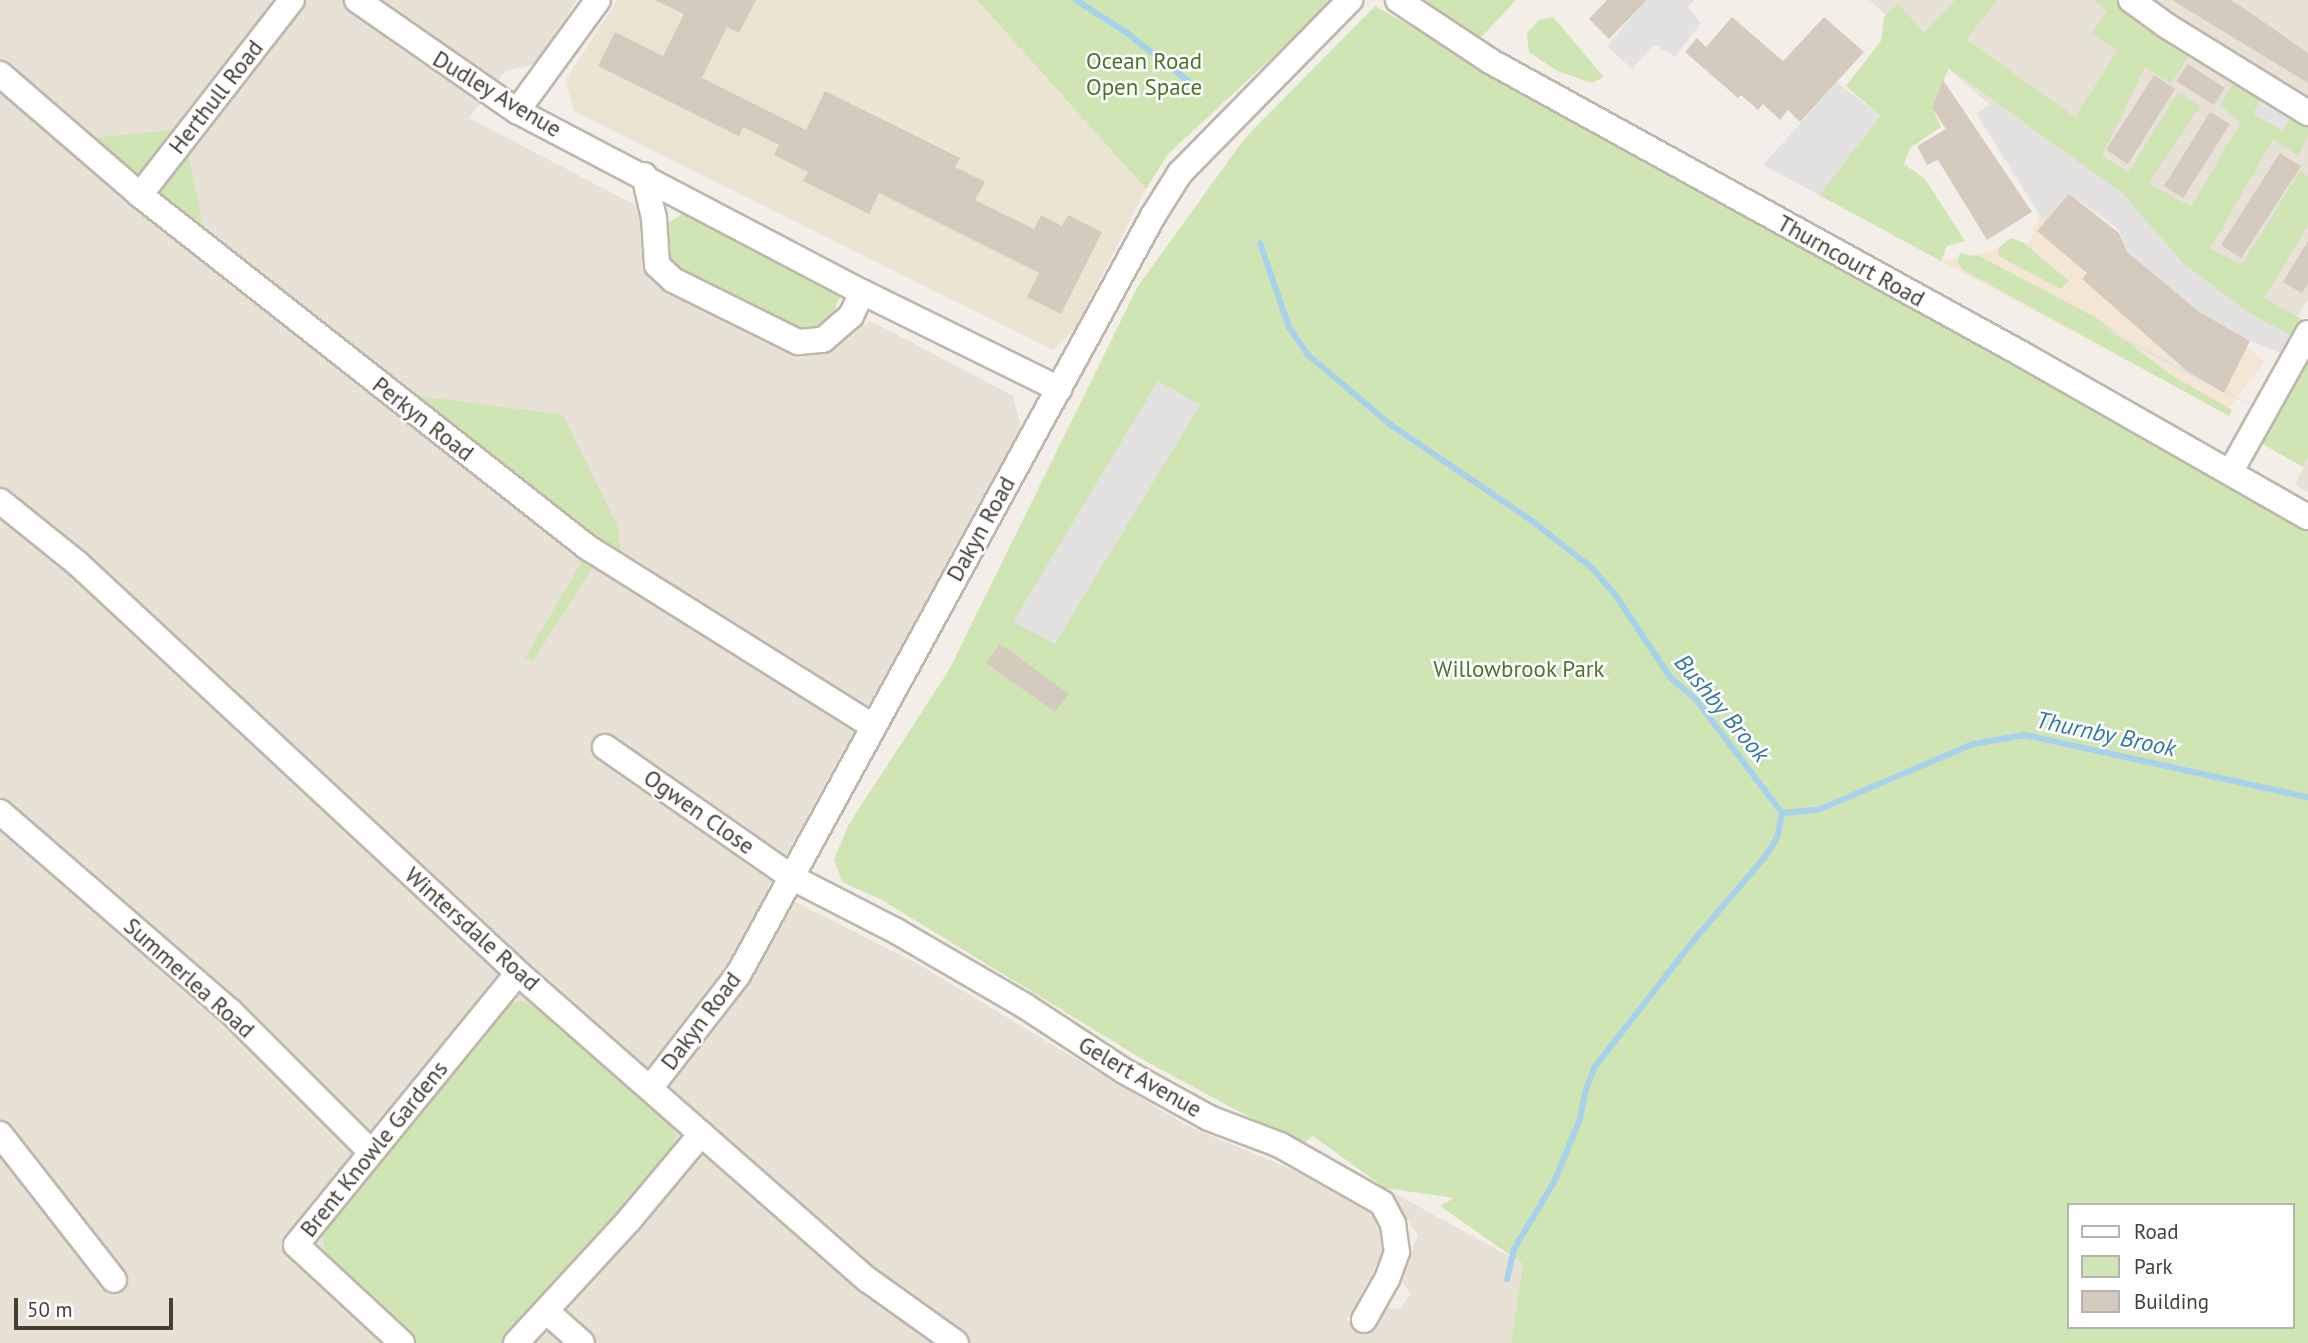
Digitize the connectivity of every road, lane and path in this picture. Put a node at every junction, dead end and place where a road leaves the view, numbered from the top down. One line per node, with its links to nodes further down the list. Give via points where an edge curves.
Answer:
1 (292, 0): 11 (street, Herthull Road)
2 (357, 0): 8 (street, Dudley Avenue)
3 (598, 0): 8 (street)
4 (1350, 0): 14 (street, Dakyn Road, via 1180,173)
5 (1398, 0): 15 (street, Thurncourt Road, via 1490,61)
6 (2131, 0): 9 (street)
7 (0, 74): 11 (street, Perkyn Road)
8 (517, 111): 10 (street, Dudley Avenue)
9 (2308, 113)
10 (645, 175): 12 (street, Dudley Avenue); 12 (street, via 657,265 673,280 798,342 823,340 851,316)
11 (140, 195): 18 (street, Perkyn Road, via 587,547)
12 (862, 292): 14 (street, Dudley Avenue)
13 (2308, 333): 15 (street)
14 (1059, 389): 18 (street, Dakyn Road)
15 (2231, 471): 17 (street, Thurncourt Road)
16 (4, 513): 22 (street, Wintersdale Road, via 77,563)
17 (2308, 517)
18 (872, 726): 21 (street, Dakyn Road)
19 (605, 747): 21 (street, Ogwen Close)
20 (0, 813): 26 (street, Summerlea Road, via 230,1011)
21 (793, 878): 23 (street, Dakyn Road, via 738,975); 29 (street, Gelert Avenue, via 943,958 1124,1071 1209,1118 1280,1145 1382,1203 1393,1224 1397,1252)
22 (518, 973): 23 (street, Wintersdale Road); 26 (street, Brent Knowle Gardens)
23 (651, 1087): 24 (street, Wintersdale Road)
24 (701, 1133): 28 (street); 33 (street, Wintersdale Road, via 868,1280)
25 (0, 1134): 27 (street)
26 (371, 1152): 30 (street, Brent Knowle Gardens, via 296,1245)
27 (114, 1280)
28 (546, 1311): 31 (street); 32 (street)
29 (1364, 1321)
30 (402, 1343)
31 (516, 1343)
32 (582, 1343)
33 (956, 1343)

